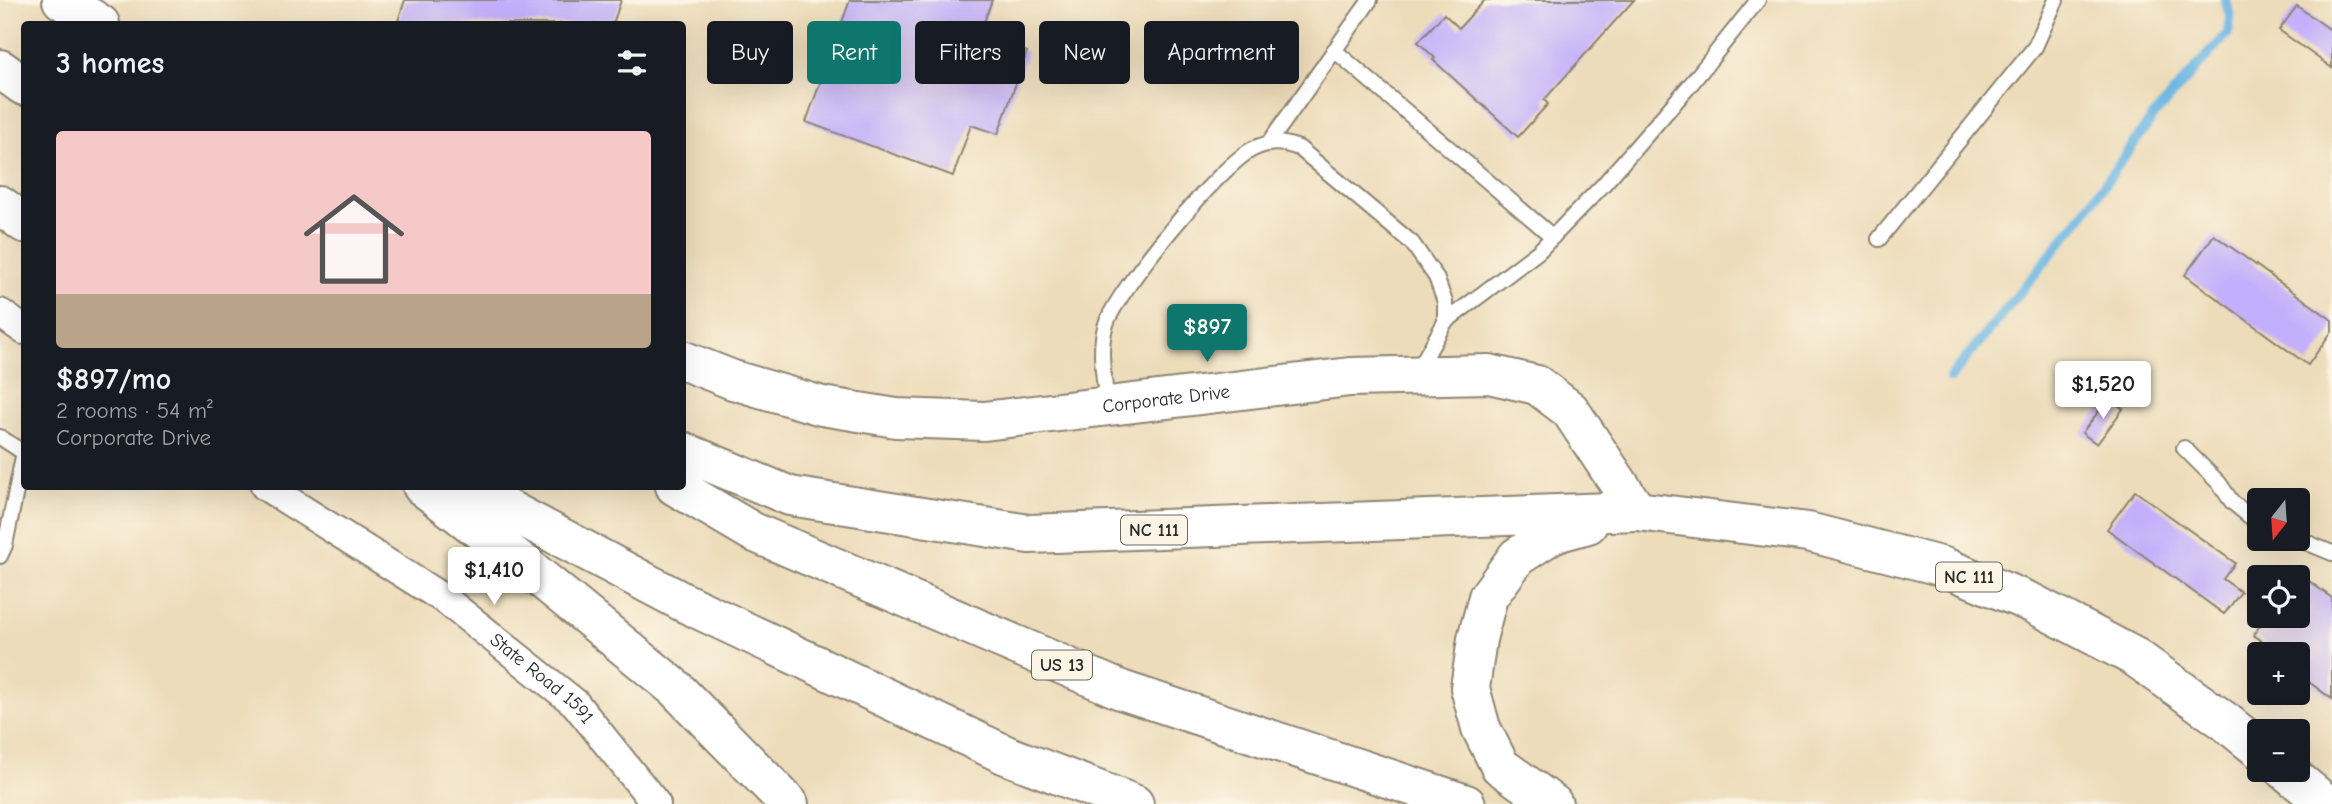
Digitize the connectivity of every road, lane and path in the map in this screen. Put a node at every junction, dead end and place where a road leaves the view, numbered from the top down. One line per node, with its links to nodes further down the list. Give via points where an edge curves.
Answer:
1 (62, 0): 5 (main road)
2 (1370, 0): 6 (lane)
3 (1758, 0): 12 (lane, via 1647,134)
4 (2056, 0): 13 (lane, via 2035,47)
5 (95, 21)
6 (1334, 50): 9 (lane); 12 (lane)
7 (0, 69): 8 (main road)
8 (21, 84)
9 (1269, 143): 15 (lane, via 1299,148 1412,243 1436,277 1445,302); 19 (lane, via 1233,163 1204,192 1119,300 1102,340)
10 (0, 205): 11 (main road)
11 (21, 221)
12 (1553, 237): 15 (lane)
13 (1879, 239)
14 (0, 313): 16 (street)
15 (1445, 322): 18 (lane)
16 (21, 329)
17 (686, 362): 19 (main road, Corporate Drive, via 822,406 896,418 984,421)
18 (1414, 376): 19 (main road, Corporate Drive, via 1350,377); 29 (main road, Corporate Drive, via 1489,374 1537,385 1570,410)
19 (1107, 406)
20 (0, 437): 22 (lane)
21 (2184, 448): 30 (lane)
22 (21, 450)
23 (686, 454): 29 (main road, NC 111, via 790,496 1029,534)
24 (21, 467): 33 (lane)
25 (271, 490): 36 (street, State Road 1591, via 447,601 575,703)
26 (427, 490): 37 (main road, via 675,688)
27 (472, 490): 38 (main road, via 694,607 1006,755)
28 (682, 490): 39 (main road, US 13, via 753,532 1121,690)
29 (1637, 511): 34 (main road, NC 111, via 1808,532 1944,566 2032,603 2135,657); 40 (main road, via 1552,534 1517,557 1488,597 1470,688 1481,728 1500,766)
30 (2247, 514)
31 (2310, 544): 32 (lane)
32 (2332, 553)
33 (0, 556)
34 (2247, 739)
35 (2299, 782): 41 (main road)
36 (656, 804)
37 (789, 804)
38 (1134, 804)
39 (1466, 804)
40 (1553, 804)
41 (2326, 804)

